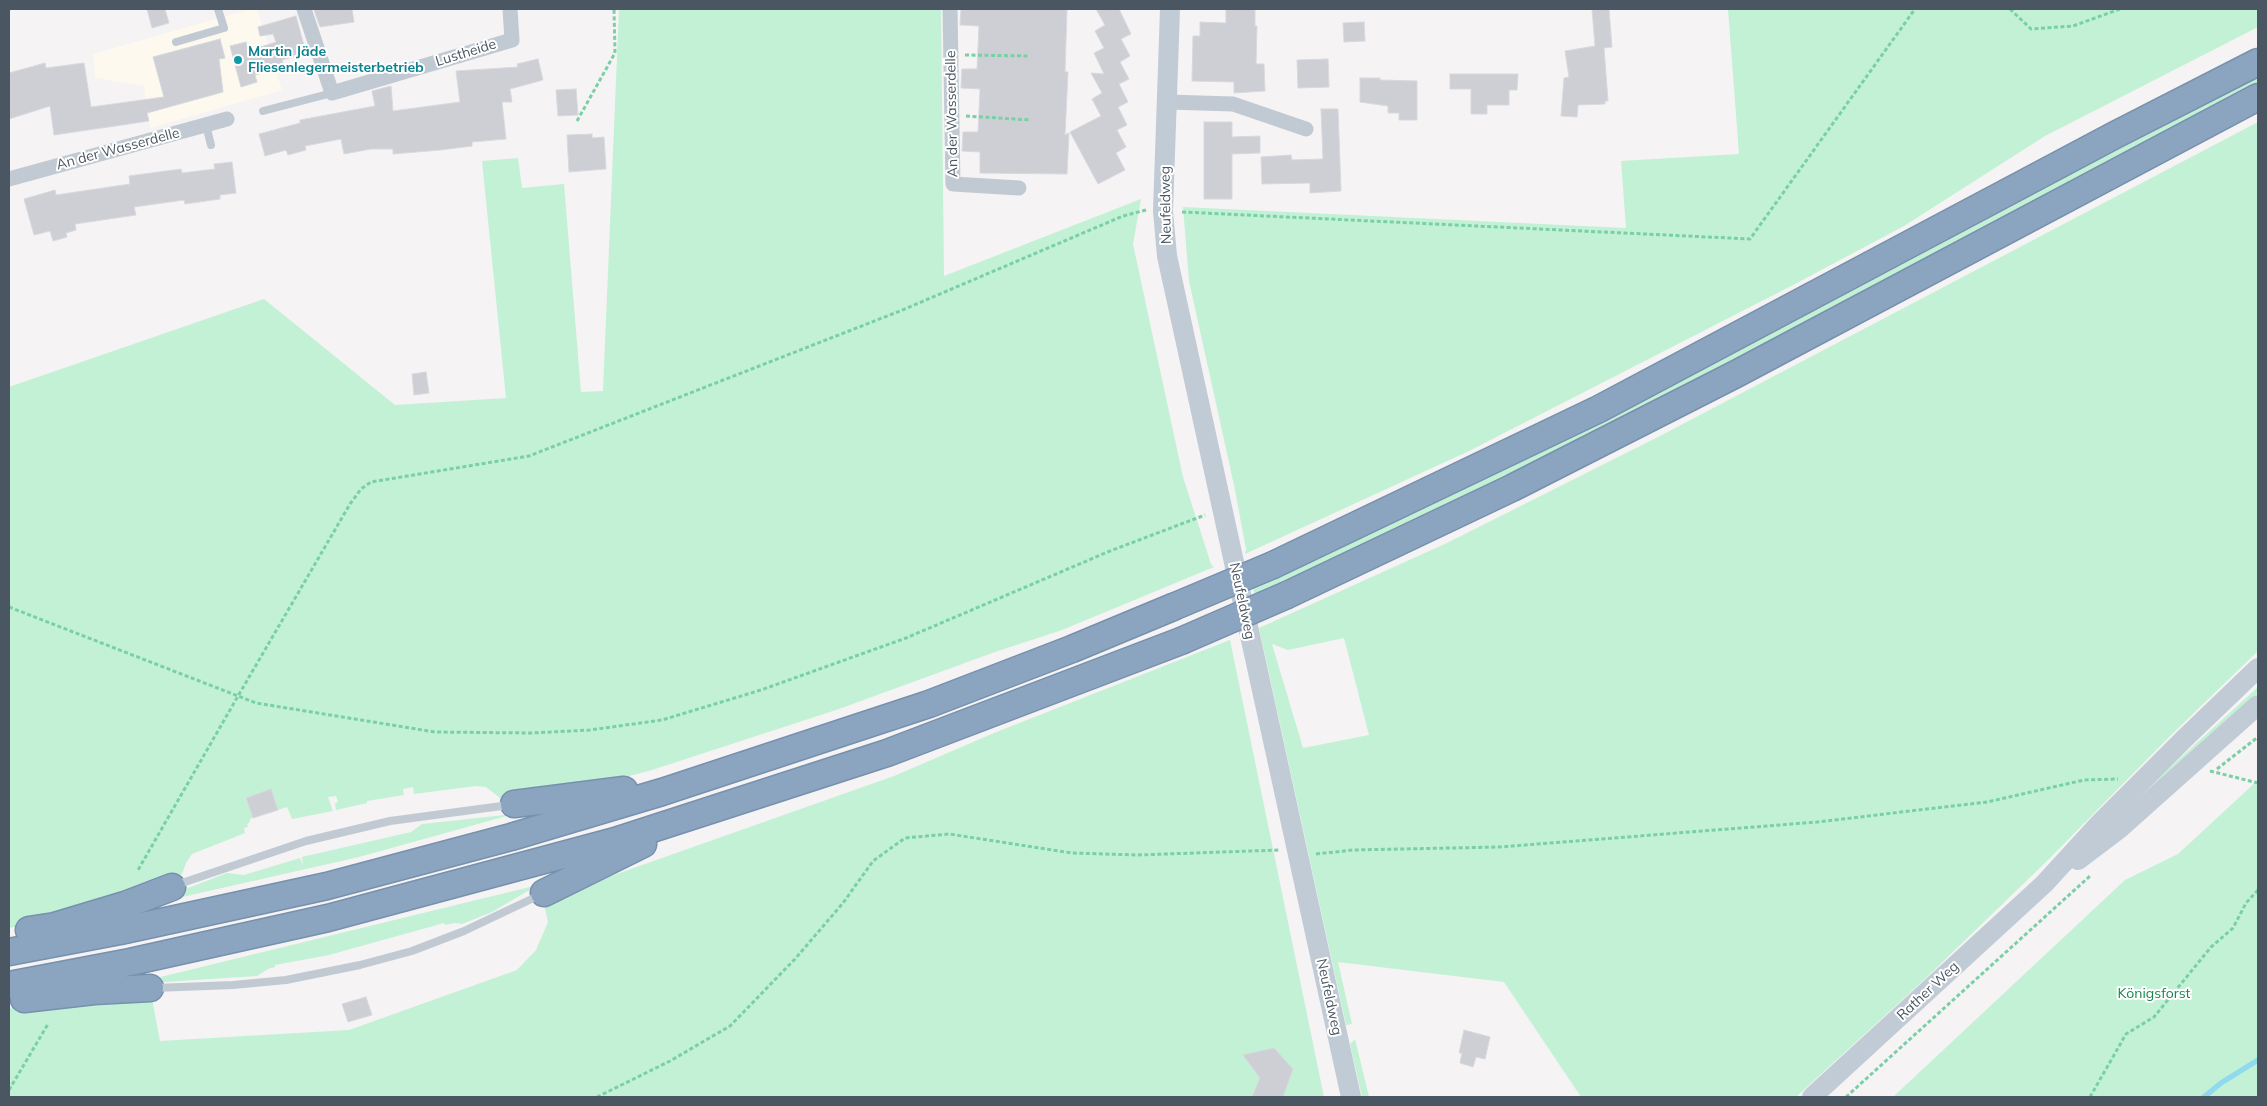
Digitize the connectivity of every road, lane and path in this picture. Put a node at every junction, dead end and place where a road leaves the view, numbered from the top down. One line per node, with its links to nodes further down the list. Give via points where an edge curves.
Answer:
1 (218, 9): 10 (lane, via 224,28)
2 (304, 9): 14 (street)
3 (510, 9): 14 (street, Lustheide, via 512,40)
4 (614, 9): 21 (path, via 615,53)
5 (950, 9): 11 (street, An der Wasserdelle)
6 (1170, 9): 16 (main road, Neufeldweg)
7 (1915, 9): 27 (path, via 1750,238)
8 (2010, 9): 9 (path, via 2031,29 2073,26)
9 (2120, 9)
10 (176, 42)
11 (951, 55): 12 (path); 18 (street, An der Wasserdelle)
12 (1030, 56)
13 (2258, 62): 35 (highway, bridge, via 1599,409 1273,565 1072,650 929,704)
14 (332, 93): 17 (lane)
15 (2258, 97): 40 (highway, bridge, via 1727,378 1512,488 1287,594 1181,641 887,754)
16 (1167, 102): 23 (street, via 1233,104); 27 (main road, Neufeldweg)
17 (263, 111)
18 (951, 116): 20 (path); 26 (street, An der Wasserdelle, via 954,184)
19 (227, 119): 22 (street, An der Wasserdelle)
20 (1031, 120)
21 (577, 121)
22 (206, 125): 24 (lane); 25 (street, An der Wasserdelle)
23 (1306, 129)
24 (211, 145)
25 (9, 179)
26 (1019, 188)
27 (1154, 210): 28 (main road, Neufeldweg, via 1165,240); 31 (path, via 1123,216 900,311 529,456 371,482 350,504)
28 (1222, 510): 31 (path, via 1156,532 906,638 761,690 662,720 590,730 435,732 256,703); 41 (main road, Neufeldweg)
29 (9, 607): 31 (path)
30 (2258, 668): 44 (main road, Rather Weg, via 2099,824)
31 (238, 696): 42 (path)
32 (2258, 705): 44 (main road, Rather Weg, via 2119,829)
33 (2258, 737): 34 (path)
34 (2214, 772): 36 (path); 38 (path)
35 (709, 778): 39 (highway); 49 (highway, via 511,837 327,886 120,932)
36 (2207, 778)
37 (2125, 779): 41 (path, via 2084,780 1987,802 1817,822 1500,846)
38 (2258, 783)
39 (514, 804): 45 (lane, via 371,825 306,841)
40 (697, 816): 47 (highway); 50 (highway, via 328,918)
41 (1298, 853): 55 (path, via 1072,853 949,834 904,838 873,861 796,959 730,1026 670,1061); 56 (main road, Neufeldweg)
42 (138, 870)
43 (2093, 873): 58 (path)
44 (2044, 884): 57 (main road, Rather Weg)
45 (172, 886): 48 (highway, via 56,926)
46 (2258, 890): 59 (path, via 2246,903 2233,928 2211,947 2154,1017 2126,1034)
47 (544, 893): 51 (lane, via 464,932 360,965 286,980 233,986)
48 (9, 934)
49 (9, 952)
50 (9, 985)
51 (150, 988): 52 (highway)
52 (9, 1001)
53 (48, 1024): 54 (path)
54 (9, 1090)
55 (597, 1097)
56 (1351, 1097)
57 (1812, 1097)
58 (1846, 1097)
59 (2090, 1097)

